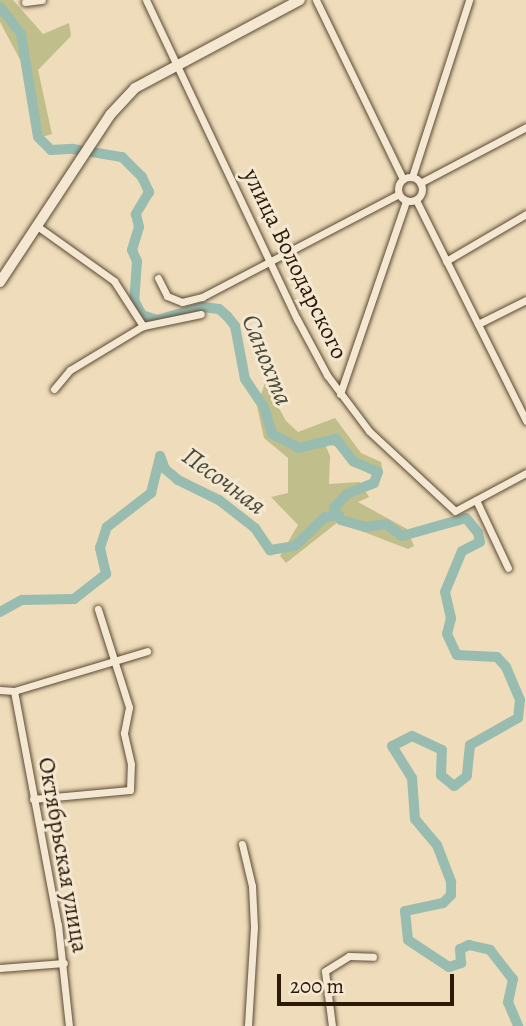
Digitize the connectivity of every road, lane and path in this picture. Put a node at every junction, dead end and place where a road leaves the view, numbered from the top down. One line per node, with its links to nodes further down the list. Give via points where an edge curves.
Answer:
1 (42, 0): 6 (street)
2 (146, 0): 7 (street, улица Володарского)
3 (300, 0): 7 (street)
4 (316, 0): 10 (street)
5 (468, 0): 9 (street)
6 (25, 2)
7 (179, 66): 16 (street, via 135,89 110,115); 17 (street, улица Володарского)
8 (526, 127): 11 (street)
9 (412, 177): 10 (street); 11 (street)
10 (404, 179): 12 (street)
11 (420, 183): 13 (street, via 422,190)
12 (399, 194): 14 (street); 17 (street)
13 (416, 200): 14 (street); 18 (street)
14 (406, 201): 26 (street)
15 (526, 214): 18 (street)
16 (37, 226): 20 (street); 24 (street, via 114,281)
17 (270, 259): 19 (street, via 202,297 182,302 167,296); 26 (street, улица Володарского, via 303,331)
18 (446, 261): 23 (street)
19 (158, 278)
20 (0, 282)
21 (526, 300): 23 (street)
22 (201, 314): 24 (street)
23 (478, 324): 27 (street)
24 (143, 326): 25 (street, via 69,370)
25 (54, 389)
26 (340, 394): 29 (street, улица Володарского, via 369,431 455,511)
27 (526, 421)
28 (526, 473): 29 (street)
29 (476, 500): 30 (street)
30 (508, 568)
31 (98, 609): 33 (street)
32 (147, 651): 33 (street)
33 (111, 661): 35 (street); 36 (street, via 129,706 124,733 131,764 130,790)
34 (0, 690): 35 (street)
35 (14, 691): 36 (street, Октябрьская улица)
36 (33, 799): 39 (street, Октябрьская улица)
37 (242, 844): 42 (street, via 252,886 254,927)
38 (373, 957): 43 (street, via 349,956 325,971)
39 (64, 962): 40 (street); 41 (street, Октябрьская улица)
40 (0, 968)
41 (69, 1026)
42 (248, 1026)
43 (332, 1026)

